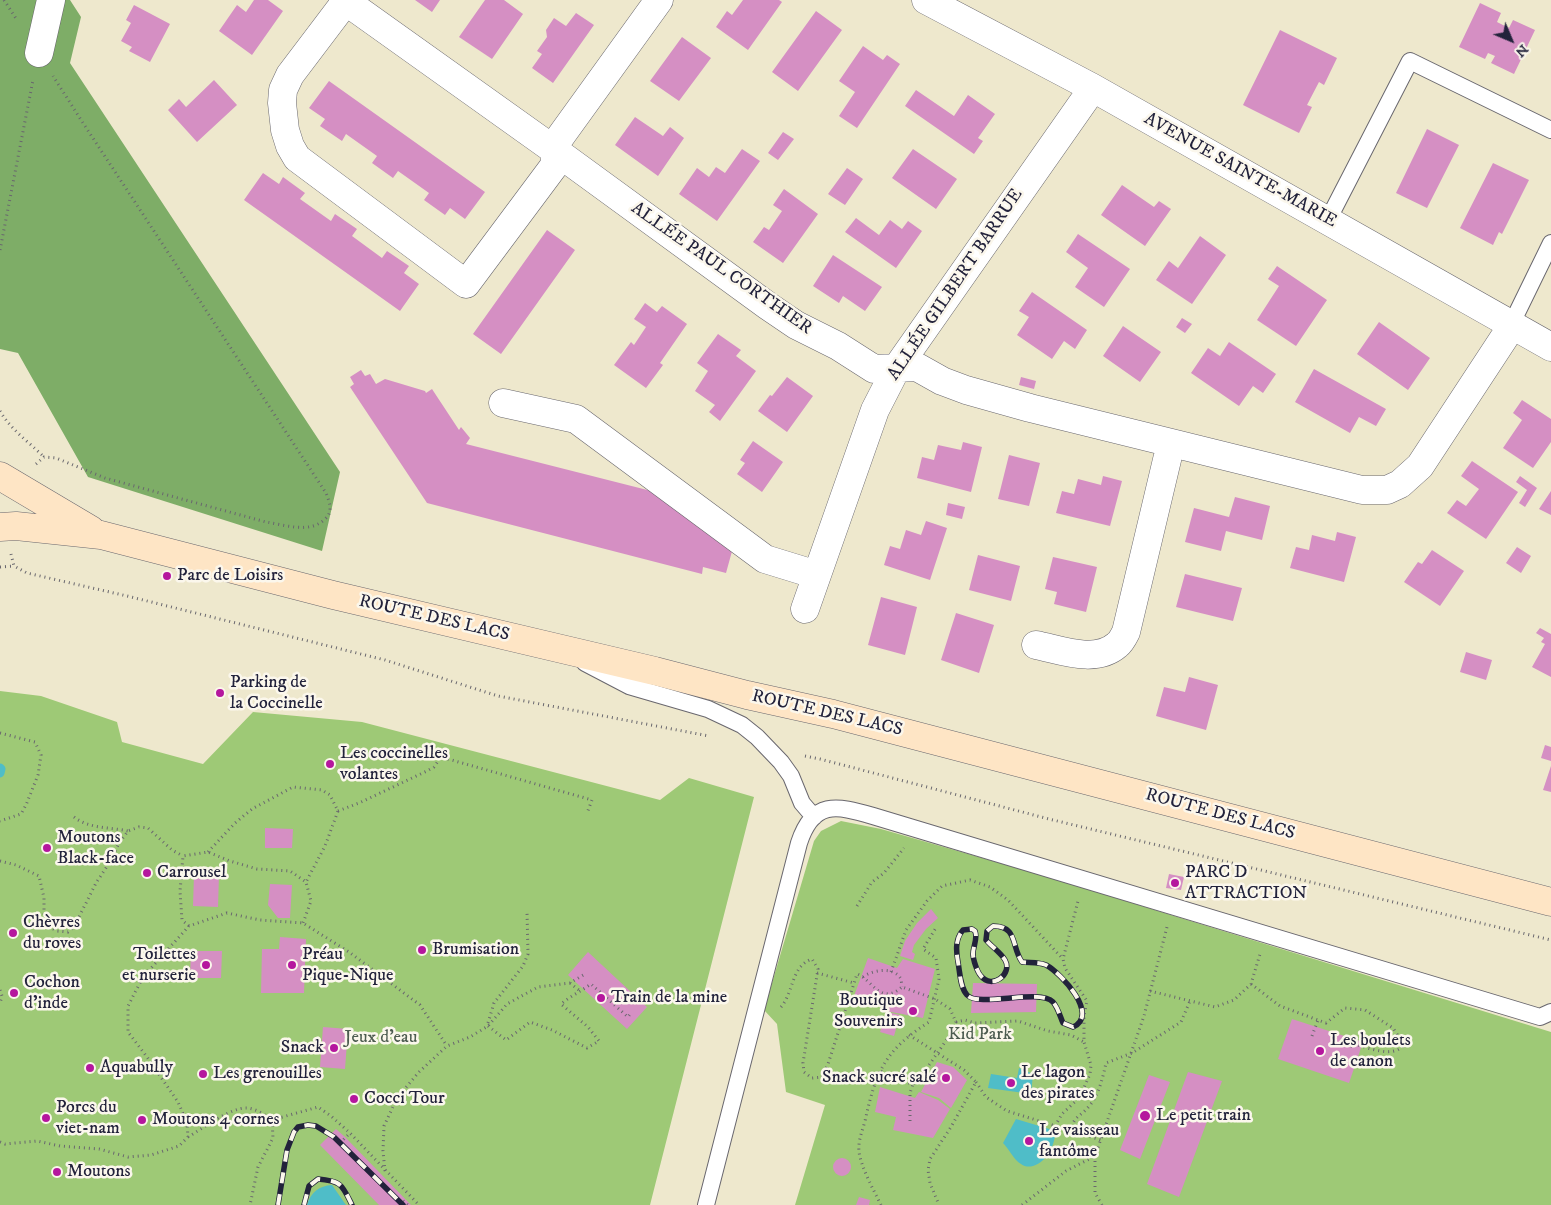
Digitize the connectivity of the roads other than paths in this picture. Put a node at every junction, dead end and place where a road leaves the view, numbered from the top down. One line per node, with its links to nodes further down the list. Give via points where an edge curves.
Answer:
1 (51, 0): 5 (street)
2 (659, 0): 8 (street, via 558,140)
3 (926, 0): 6 (street, AVENUE SAINTE-MARIE)
4 (345, 1): 8 (street, ALLÉE PAUL CORTHIER); 8 (street, via 290,75 283,90 283,116 290,146 297,158 466,284 554,166)
5 (39, 53)
6 (1092, 88): 9 (street, AVENUE SAINTE-MARIE); 13 (street, ALLÉE GILBERT BARRUE)
7 (1551, 130): 9 (lane, via 1410,61)
8 (557, 152): 13 (street, ALLÉE PAUL CORTHIER, via 796,325 874,369)
9 (1328, 220): 11 (street, AVENUE SAINTE-MARIE)
10 (1551, 243): 11 (lane)
11 (1511, 325): 12 (street, AVENUE SAINTE-MARIE); 15 (street, ALLÉE PAUL CORTHIER, via 1420,466 1400,484 1387,490 1362,490)
12 (1551, 347)
13 (896, 369): 15 (street, ALLÉE PAUL CORTHIER, via 917,368 966,390); 19 (street, ALLÉE GILBERT BARRUE, via 875,410)
14 (503, 403): 19 (street, via 576,419 765,559)
15 (1172, 443): 21 (street, via 1126,632 1118,645 1102,653 1084,655)
16 (0, 476): 18 (main road, ROUTE DES LACS)
17 (8, 527): 18 (main road, ROUTE DES LACS)
18 (101, 535): 22 (main road, ROUTE DES LACS)
19 (817, 575): 20 (street, ALLÉE GILBERT BARRUE)
20 (805, 609)
21 (1036, 645)
22 (557, 648): 23 (lane, via 629,686 685,702 742,725 772,751 791,776 802,803); 24 (main road, ROUTE DES LACS, via 833,714)
23 (814, 817): 25 (lane, via 826,809 848,809 1540,1017); 26 (lane, via 807,824 799,843)
24 (1551, 902)
25 (1551, 1012)
26 (706, 1205)

